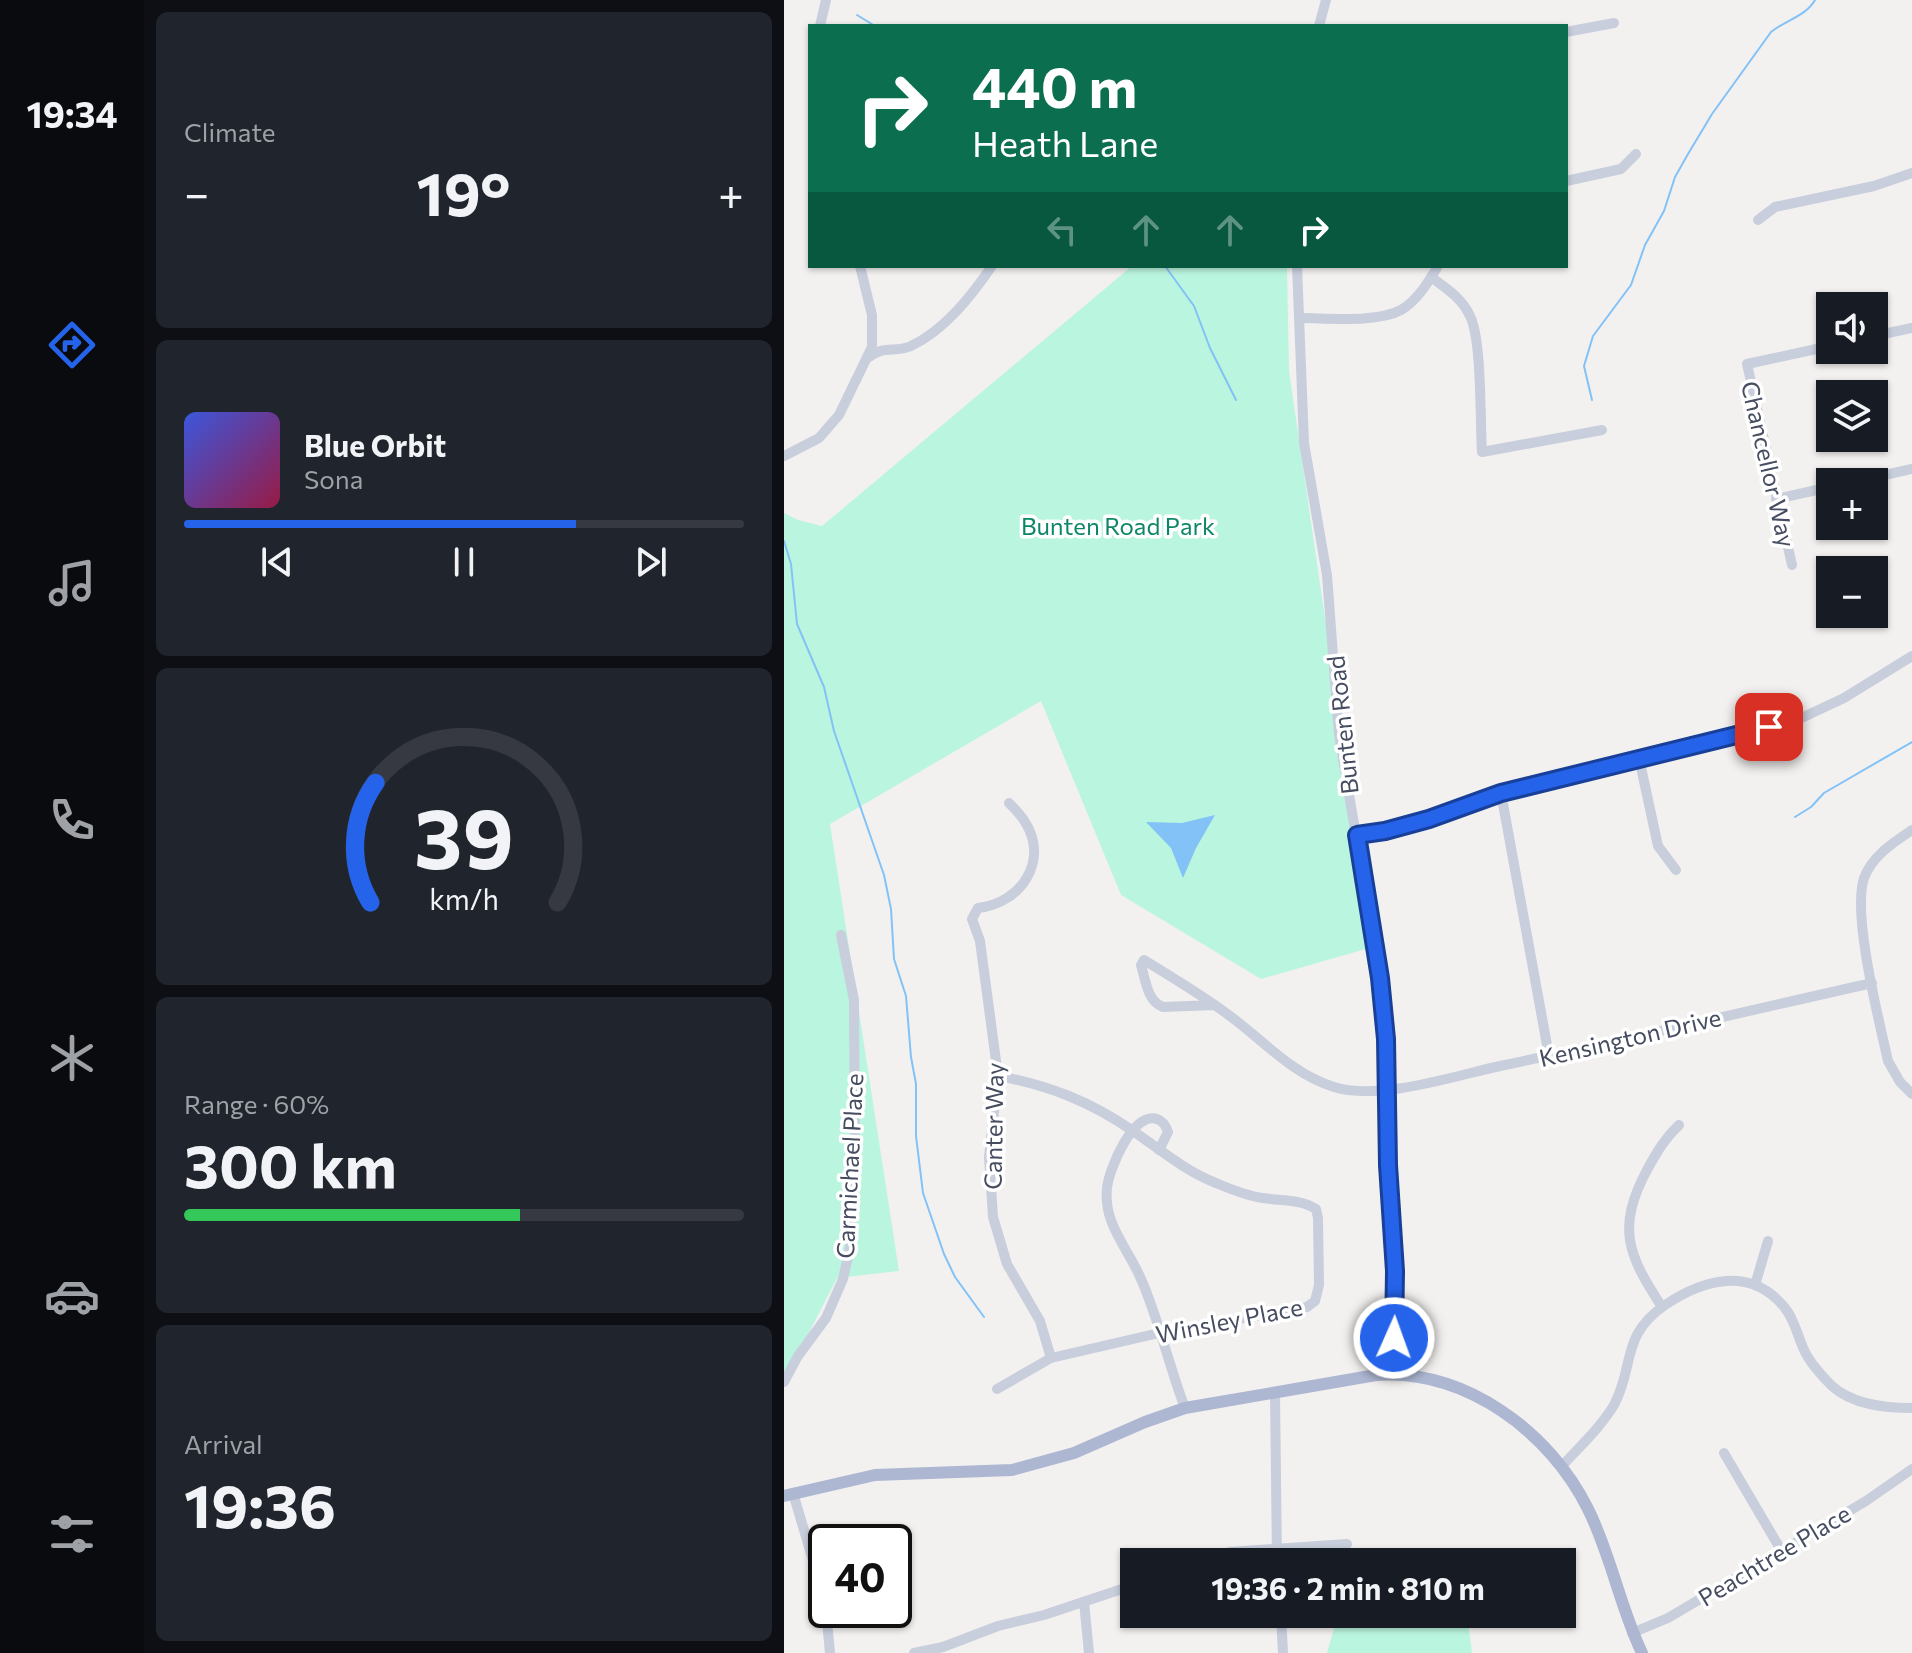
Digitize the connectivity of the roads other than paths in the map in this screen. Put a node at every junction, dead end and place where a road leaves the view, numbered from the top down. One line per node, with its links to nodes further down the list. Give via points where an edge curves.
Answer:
1 (826, 0): 4 (street)
2 (1326, 0): 5 (street)
3 (1614, 23): 6 (street)
4 (820, 24)
5 (1320, 24)
6 (1568, 32)
7 (1636, 154): 9 (street, via 1621,169)
8 (1912, 173): 10 (street, via 1775,207)
9 (1568, 181)
10 (1758, 220)
11 (860, 268): 20 (street, via 872,315 872,347)
12 (991, 268): 20 (street, via 973,293 929,334 909,347 879,350)
13 (1297, 268): 16 (street, Bunten Road)
14 (1437, 268): 15 (street)
15 (1431, 277): 16 (street, via 1400,311 1375,317); 21 (street, via 1457,296 1472,318 1482,452)
16 (1300, 318): 33 (street, Bunten Road, via 1304,443 1327,575 1339,735)
17 (1912, 328): 18 (street)
18 (1888, 333)
19 (1816, 349): 26 (street, Chancellor Way, via 1747,364)
20 (865, 361): 22 (street, via 839,415 819,438)
21 (1602, 430)
22 (784, 456)
23 (1912, 469): 24 (street)
24 (1888, 474)
25 (1816, 490): 26 (street)
26 (1776, 499): 27 (street, Chancellor Way)
27 (1792, 565)
28 (1912, 656): 29 (street, via 1795,721)
29 (1639, 758): 30 (street); 34 (street, via 1658,846)
30 (1501, 793): 33 (street, via 1429,819); 38 (street)
31 (1009, 803): 39 (street, Canter Way, via 1027,824 1034,867 1012,897 978,908 972,919 980,941)
32 (1912, 830): 36 (street, via 1878,856 1865,876 1859,908)
33 (1357, 835): 40 (street, Bunten Road, via 1380,978)
34 (1676, 870)
35 (841, 935): 51 (street, Carmichael Place, via 854,1000 851,1243 826,1318)
36 (1872, 983): 38 (street, Kensington Drive); 41 (street, via 1888,1061)
37 (1215, 1005): 37 (street, Kensington Drive, via 1156,1004 1141,965 1144,960); 40 (street, Kensington Drive, via 1278,1058 1311,1078 1358,1092)
38 (1549, 1056): 40 (street, Kensington Drive)
39 (998, 1076): 43 (street, Winsley Place, via 1078,1098); 49 (street, Canter Way, via 989,1157 993,1217 1007,1264 1040,1321)
40 (1388, 1090): 50 (street, Bunten Road, via 1396,1316)
41 (1912, 1094)
42 (1679, 1125): 47 (street, via 1664,1139 1635,1193 1629,1217 1639,1272)
43 (1132, 1130): 44 (street, Winsley Place); 44 (street, via 1147,1118 1158,1119 1168,1132); 48 (street, via 1116,1158 1107,1199 1117,1238 1142,1281)
44 (1159, 1150): 48 (street, Winsley Place, via 1218,1184 1316,1209 1319,1285 1315,1301 1307,1307)
45 (1768, 1241): 46 (street)
46 (1755, 1285): 47 (street, via 1714,1281); 55 (street, via 1787,1309 1806,1355 1834,1388 1875,1406)
47 (1662, 1307): 57 (street, via 1632,1342 1615,1402)
48 (1159, 1333): 49 (street, Winsley Place); 54 (street)
49 (1051, 1358): 52 (street, Winsley Place)
50 (1391, 1374): 53 (main road); 57 (main road, via 1476,1396 1517,1422)
51 (784, 1382)
52 (997, 1389)
53 (1275, 1392): 54 (main road); 61 (street)
54 (1185, 1408): 59 (main road, via 1074,1453 1012,1470 875,1475)
55 (1912, 1408)
56 (1724, 1453): 63 (street)
57 (1563, 1465): 67 (main road, via 1589,1509)
58 (1912, 1469): 63 (street, Peachtree Place)
59 (788, 1494): 68 (street, via 825,1601)
60 (1347, 1544): 61 (street)
61 (1275, 1547): 62 (street)
62 (1266, 1548)
63 (1781, 1550): 67 (street, Peachtree Place, via 1668,1618)
64 (1120, 1590): 65 (street)
65 (1084, 1602): 69 (street); 70 (street)
66 (1282, 1628): 71 (street)
67 (1632, 1633): 72 (main road)
68 (830, 1653)
69 (914, 1653)
70 (1089, 1653)
71 (1283, 1653)
72 (1642, 1653)

